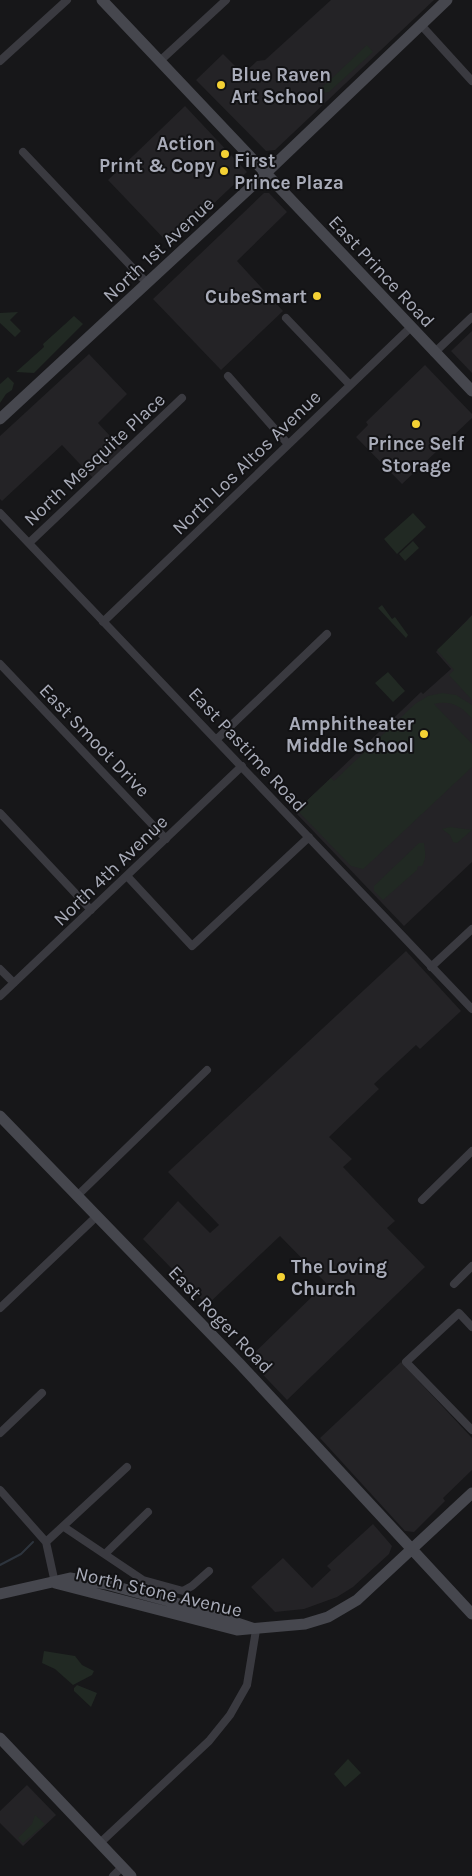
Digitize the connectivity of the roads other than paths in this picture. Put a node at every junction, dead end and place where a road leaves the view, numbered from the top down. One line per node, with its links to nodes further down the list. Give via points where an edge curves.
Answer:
1 (66, 0): 6 (street)
2 (102, 0): 7 (main road, East Prince Road)
3 (226, 0): 7 (street)
4 (448, 0): 5 (main road, North 1st Avenue)
5 (421, 25): 8 (street); 10 (main road, North 1st Avenue)
6 (2, 57)
7 (161, 60): 10 (main road, East Prince Road)
8 (472, 81)
9 (23, 152): 11 (street)
10 (267, 172): 11 (main road, North 1st Avenue); 14 (main road, East Prince Road)
11 (146, 282): 20 (main road, North 1st Avenue)
12 (472, 317): 15 (street)
13 (286, 318): 17 (street)
14 (411, 327): 15 (main road, East Prince Road); 17 (street, North Los Altos Avenue)
15 (434, 353): 18 (main road, East Prince Road)
16 (228, 376): 21 (street)
17 (350, 385): 21 (street, North Los Altos Avenue)
18 (472, 391)
19 (182, 398): 23 (street, North Mesquite Place)
20 (0, 419)
21 (288, 444): 24 (street, North Los Altos Avenue)
22 (0, 513): 23 (street, East Pastime Road)
23 (29, 543): 24 (street, East Pastime Road)
24 (103, 622): 27 (street, East Pastime Road)
25 (327, 634): 27 (street)
26 (0, 664): 31 (street, East Smoot Drive)
27 (217, 739): 28 (street, East Pastime Road)
28 (242, 766): 30 (street, East Pastime Road); 31 (street, North 4th Avenue)
29 (0, 813): 33 (street)
30 (309, 837): 32 (street, via 192,946); 35 (street, East Pastime Road)
31 (166, 839): 32 (street, North 4th Avenue)
32 (127, 876): 33 (street, North 4th Avenue)
33 (91, 910): 37 (street, North 4th Avenue)
34 (472, 929): 35 (street)
35 (431, 967): 39 (street, East Pastime Road)
36 (0, 969): 37 (street)
37 (14, 983): 38 (street, North 4th Avenue)
38 (0, 996)
39 (472, 1009)
40 (207, 1070): 43 (street)
41 (0, 1116): 43 (main road, East Roger Road)
42 (472, 1151): 44 (street)
43 (78, 1195): 45 (main road, East Roger Road)
44 (422, 1200)
45 (97, 1216): 48 (street); 59 (main road, East Roger Road)
46 (472, 1266): 47 (street)
47 (454, 1284)
48 (0, 1308)
49 (472, 1327): 51 (street, via 459,1313 406,1362)
50 (42, 1393): 52 (street)
51 (472, 1430)
52 (0, 1433)
53 (127, 1467): 57 (street)
54 (0, 1490): 58 (street)
55 (472, 1493): 59 (main road, North Stone Avenue)
56 (148, 1512): 60 (street)
57 (64, 1526): 58 (street); 60 (street)
58 (46, 1542): 62 (street)
59 (412, 1550): 64 (main road, East Roger Road); 65 (main road, North Stone Avenue, via 357,1600 328,1617 289,1627)
60 (105, 1554): 61 (street, via 143,1580 183,1591)
61 (210, 1571)
62 (55, 1583): 63 (main road, North Stone Avenue); 65 (main road, North Stone Avenue, via 70,1578 106,1584 228,1618)
63 (0, 1594)
64 (472, 1614)
65 (256, 1630): 67 (street, via 247,1686 230,1715 209,1741)
66 (0, 1738): 67 (main road)
67 (100, 1843): 68 (main road)
68 (122, 1867): 69 (street); 70 (main road)
69 (113, 1876)
70 (130, 1876)

